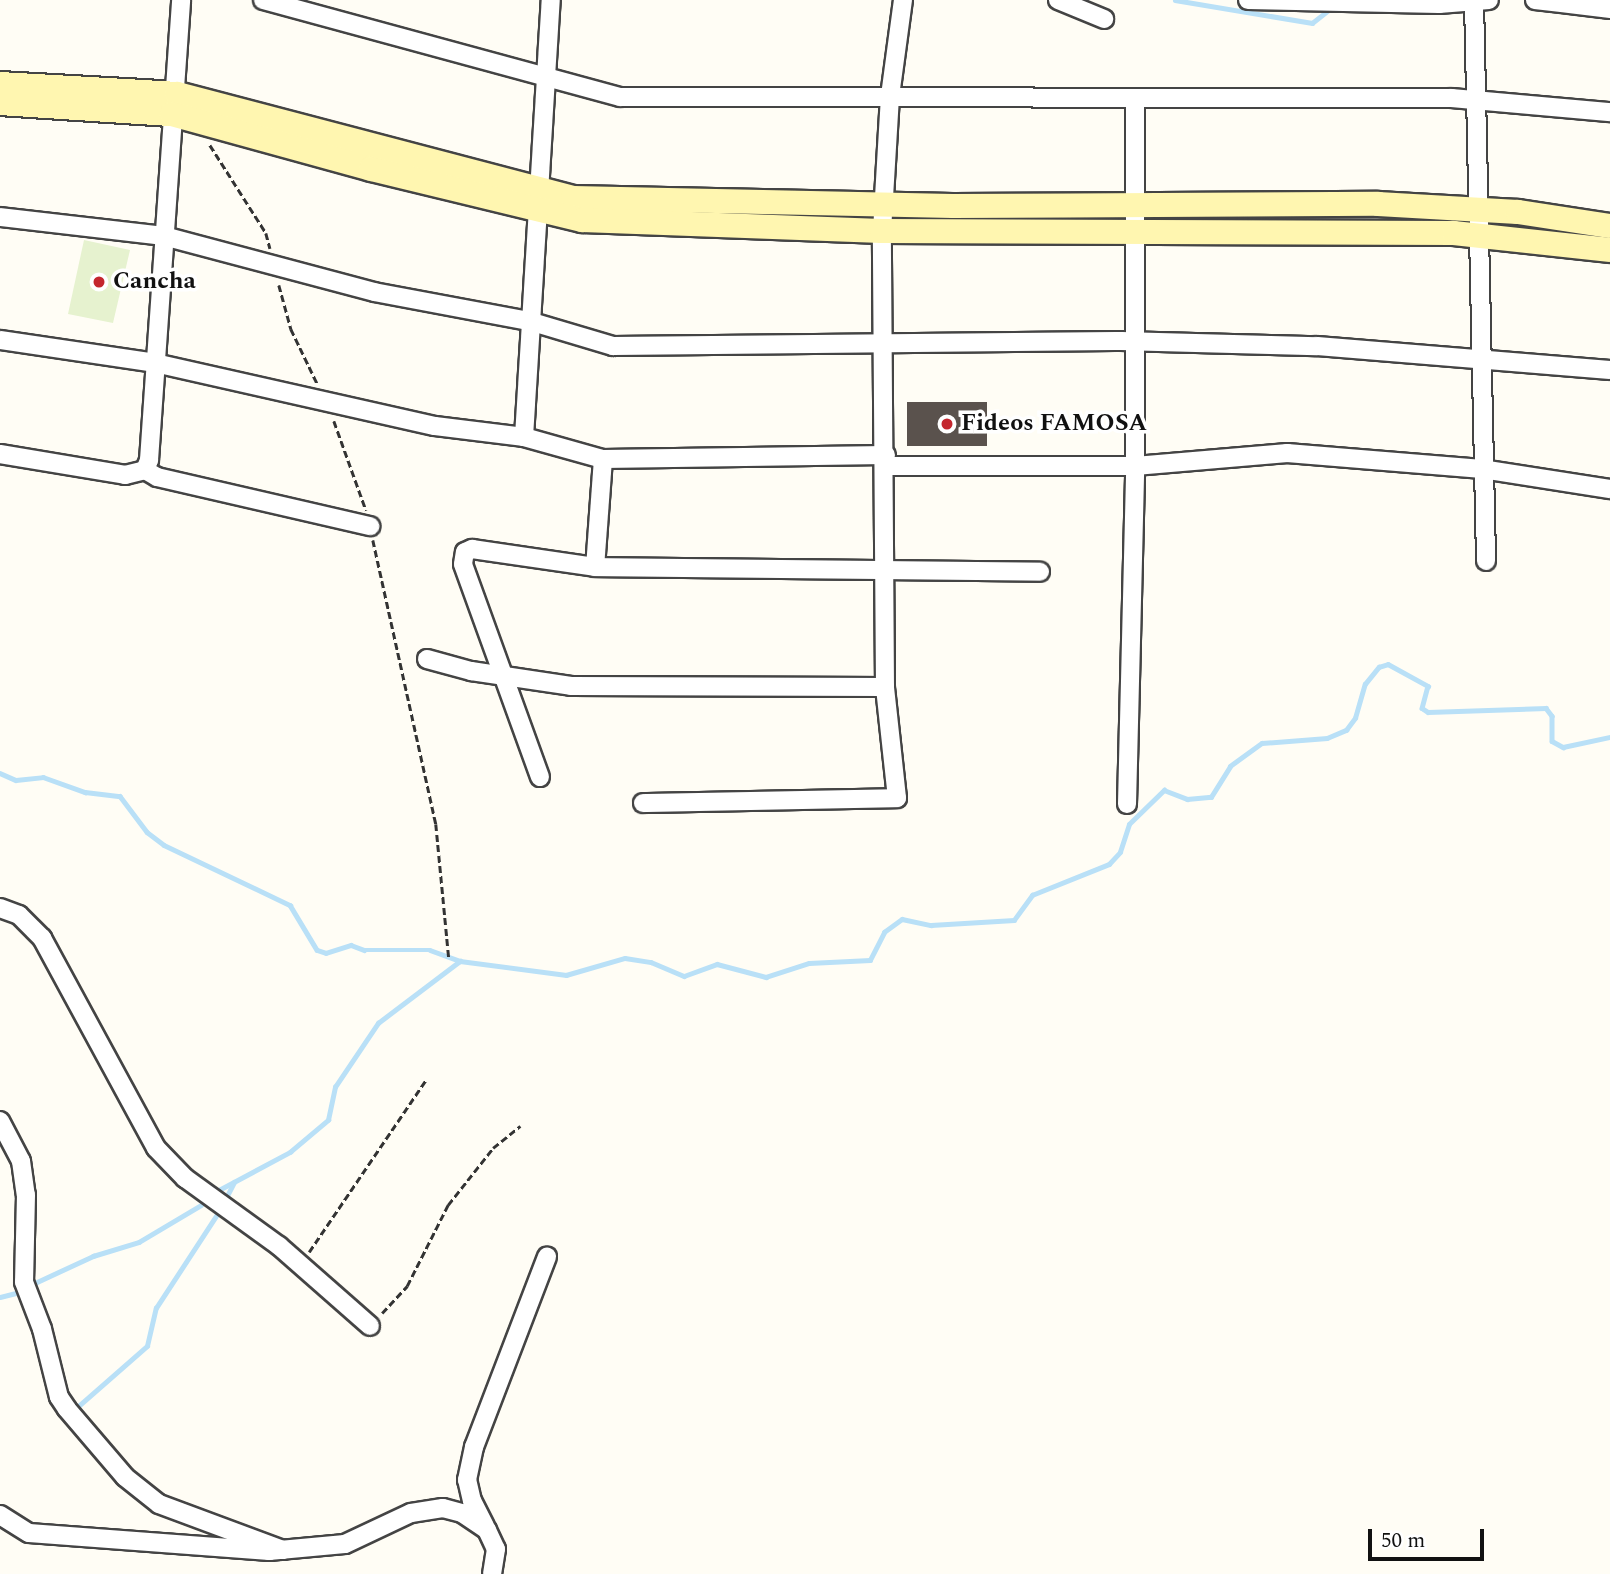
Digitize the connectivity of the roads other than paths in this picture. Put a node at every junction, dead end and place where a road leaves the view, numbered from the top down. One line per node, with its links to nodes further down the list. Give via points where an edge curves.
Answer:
1 (181, 0): 17 (street)
2 (263, 0): 11 (street)
3 (551, 0): 11 (street)
4 (903, 0): 13 (street)
5 (1058, 0): 10 (street)
6 (1248, 0): 7 (street)
7 (1479, 0): 15 (street)
8 (1547, 1): 9 (street)
9 (1610, 9)
10 (1104, 19)
11 (546, 79): 13 (street, via 620,97); 19 (street)
12 (0, 85): 17 (main road)
13 (890, 96): 14 (street); 20 (street)
14 (1135, 100): 15 (street); 21 (street)
15 (1478, 101): 18 (street); 22 (street)
16 (0, 103): 17 (main road)
17 (172, 103): 19 (main road); 28 (street)
18 (1610, 112)
19 (537, 201): 20 (main road); 25 (main road, via 582,220); 30 (street)
20 (883, 205): 21 (main road); 25 (street)
21 (1135, 205): 22 (main road, via 1378,204); 26 (street)
22 (1479, 210): 24 (main road); 27 (street)
23 (0, 217): 28 (street)
24 (1610, 226)
25 (882, 231): 26 (main road); 33 (street)
26 (1135, 232): 27 (main road); 32 (street)
27 (1480, 235): 29 (main road); 34 (street)
28 (164, 236): 30 (street, via 374,292); 35 (street)
29 (1610, 250)
30 (529, 321): 33 (street, via 613,346); 37 (street)
31 (0, 340): 35 (street)
32 (1135, 342): 33 (street); 34 (street); 41 (street)
33 (884, 343): 40 (street)
34 (1483, 356): 36 (street); 42 (street)
35 (155, 363): 37 (street, via 435,426); 43 (street)
36 (1610, 370)
37 (524, 438): 39 (street)
38 (0, 454): 43 (street, via 125,475)
39 (603, 459): 40 (street); 47 (street)
40 (886, 460): 41 (street); 49 (street)
41 (1135, 466): 42 (street, via 1287,453); 55 (street)
42 (1482, 469): 44 (street); 46 (street)
43 (145, 470): 45 (street, via 157,477)
44 (1610, 489)
45 (370, 526)
46 (1486, 561)
47 (595, 567): 49 (street); 51 (street, via 472,549 466,552 463,564)
48 (1040, 572): 49 (street)
49 (882, 573): 52 (street)
50 (428, 659): 51 (street)
51 (503, 676): 52 (street, via 571,686); 53 (street)
52 (885, 687): 54 (street, via 897,798)
53 (540, 777)
54 (643, 803)
55 (1127, 804)
56 (0, 908): 59 (street, via 19,915 42,938 156,1148 185,1178 279,1246)
57 (0, 1121): 62 (street, via 21,1161 26,1195 24,1282 42,1329 59,1397 125,1478 159,1504)
58 (547, 1257): 61 (street, via 474,1447 467,1480)
59 (370, 1326)
60 (0, 1515): 62 (street, via 29,1533)
61 (487, 1530): 62 (street, via 462,1513 443,1508 411,1513 345,1544); 63 (street, via 496,1549)
62 (284, 1550)
63 (492, 1574)

